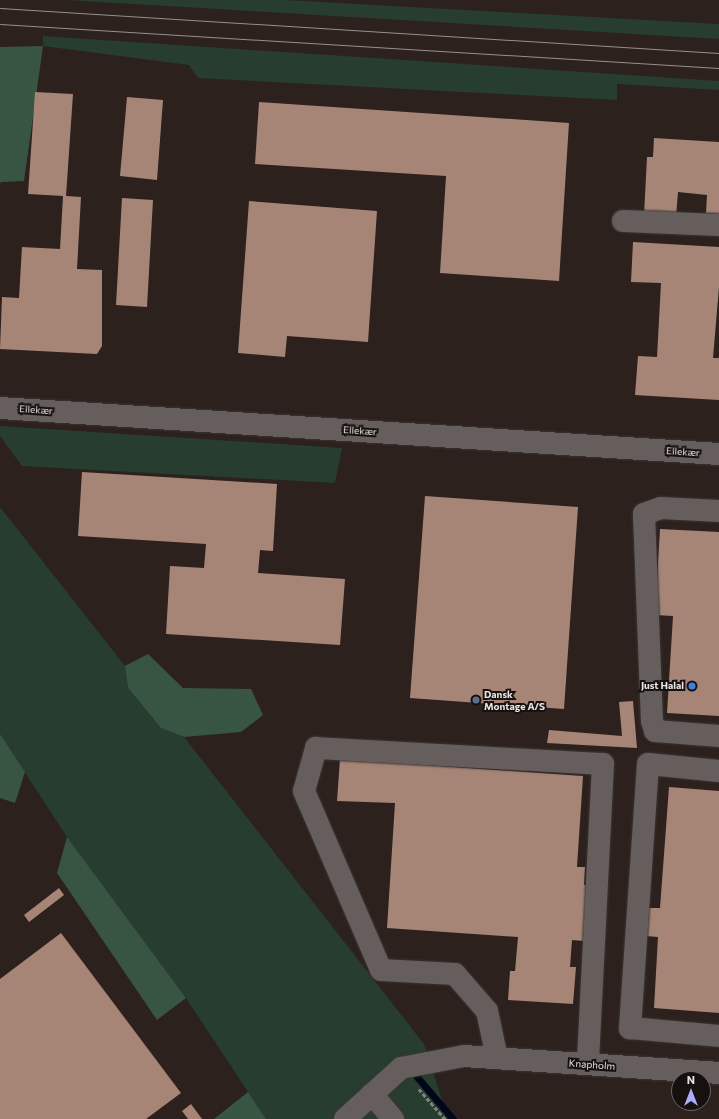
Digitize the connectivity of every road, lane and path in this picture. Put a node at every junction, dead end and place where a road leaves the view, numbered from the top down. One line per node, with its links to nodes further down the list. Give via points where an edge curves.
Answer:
1 (623, 221): 2 (street)
2 (719, 225)
3 (0, 408): 4 (street, Ellekær)
4 (719, 454)
5 (719, 511): 6 (street, via 661,508 644,514 652,721 655,731)
6 (719, 736)
7 (719, 771): 8 (street, via 648,764 630,1028)
8 (719, 1036)
9 (497, 1058): 10 (street, Knapholm); 10 (street, via 487,1011 454,974 381,970 304,791 316,748 603,764); 11 (street, Knapholm, via 464,1056)
10 (588, 1064): 12 (street, Knapholm)
11 (401, 1068): 13 (street); 16 (path)
12 (719, 1073)
13 (372, 1094): 14 (street); 15 (street)
14 (345, 1119)
15 (393, 1119)
16 (444, 1119)

